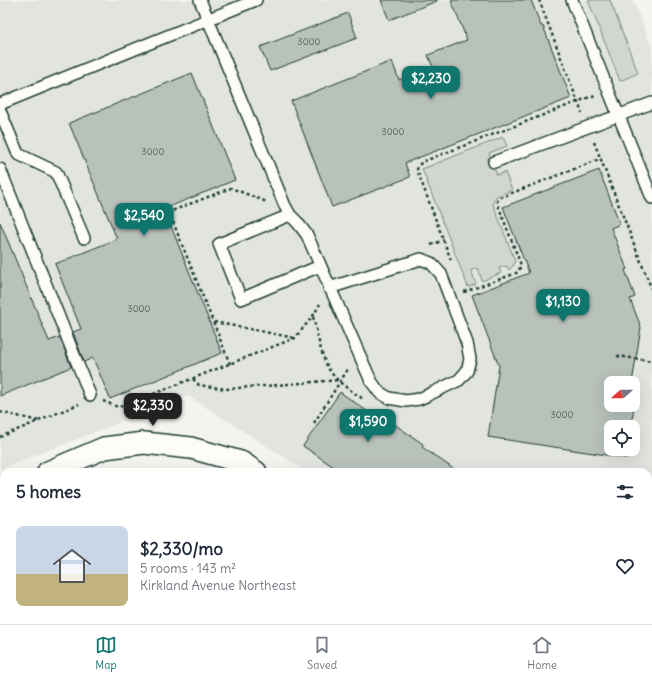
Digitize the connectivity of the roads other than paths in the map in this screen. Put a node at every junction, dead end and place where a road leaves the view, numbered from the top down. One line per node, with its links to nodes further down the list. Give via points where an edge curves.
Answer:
1 (200, 0): 4 (lane)
2 (256, 0): 4 (lane)
3 (572, 0): 8 (lane)
4 (208, 20): 6 (lane); 12 (lane)
5 (652, 103): 8 (lane)
6 (0, 104)
7 (0, 111): 13 (lane, via 18,154 56,172)
8 (619, 115): 9 (lane); 11 (lane)
9 (494, 162)
10 (0, 169): 16 (lane)
11 (652, 198)
12 (290, 215): 14 (lane, via 307,235); 14 (lane, via 219,244 241,299)
13 (84, 238)
14 (320, 266): 15 (lane)
15 (329, 288): 15 (lane, via 371,381 389,398 406,401 419,399 459,380 467,371 470,359 467,343 441,274 432,263 421,259)
16 (90, 395)
17 (57, 468): 18 (street, via 104,448 144,443 191,448 241,462)
18 (250, 468)

